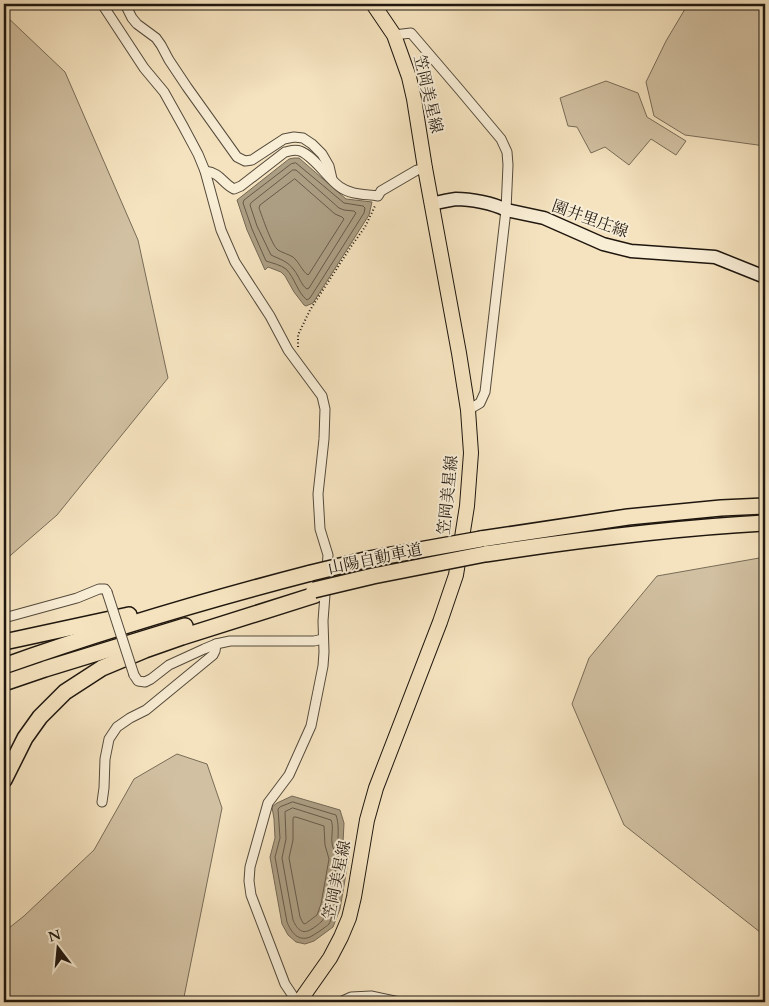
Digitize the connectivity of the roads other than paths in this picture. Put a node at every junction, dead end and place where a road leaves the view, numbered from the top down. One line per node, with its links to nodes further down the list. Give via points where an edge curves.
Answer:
1 (102, 4): 6 (street, via 144,68 164,92)
2 (125, 4): 7 (street, via 136,24 156,38 186,87 238,157 252,160 284,139 303,138 322,154)
3 (373, 4): 4 (main road, 笠岡美星線)
4 (394, 35): 5 (main road, 笠岡美星線, via 409,77); 9 (street, via 411,33 501,139 508,165)
5 (425, 168): 7 (street, via 381,191 378,196 348,192); 8 (main road, 笠岡美星線)
6 (205, 172): 7 (street, via 212,172 234,189 285,152 293,150 309,157); 17 (street, via 221,230 235,262 288,350 322,396 324,439 318,494 320,529 328,555)
7 (332, 179)
8 (432, 204): 9 (main road, 園井里庄線, via 454,199); 11 (main road, 笠岡美星線)
9 (506, 210): 10 (main road, 園井里庄線, via 544,218 603,244 631,251 716,256); 11 (street, via 485,392 480,404)
10 (765, 277)
11 (468, 410): 24 (main road, 笠岡美星線, via 471,452 467,506 456,575 376,788 349,918 330,958)
12 (765, 506): 14 (highway, 山陽自動車道, bridge, via 628,517 481,538 368,560)
13 (765, 523): 15 (highway, 山陽自動車道, bridge, via 629,534 485,554 373,576)
14 (240, 592): 18 (highway); 20 (highway, 山陽自動車道)
15 (315, 592): 21 (highway, 山陽自動車道, via 180,627); 22 (highway, via 145,650 102,668 65,692 40,717 24,738)
16 (4, 618): 19 (street, bridge, via 105,589 134,675 138,681 145,682 169,665)
17 (323, 639): 19 (street); 24 (street, via 323,666 311,726 289,775 268,803 250,867 251,895 285,984)
18 (4, 642)
19 (216, 644): 23 (street, via 213,656 146,710 117,727 109,739 104,759)
20 (4, 666)
21 (4, 684)
22 (4, 780)
23 (102, 802)
24 (298, 1002)
25 (340, 1002): 26 (street, via 352,997 371,996)
26 (399, 1002)

